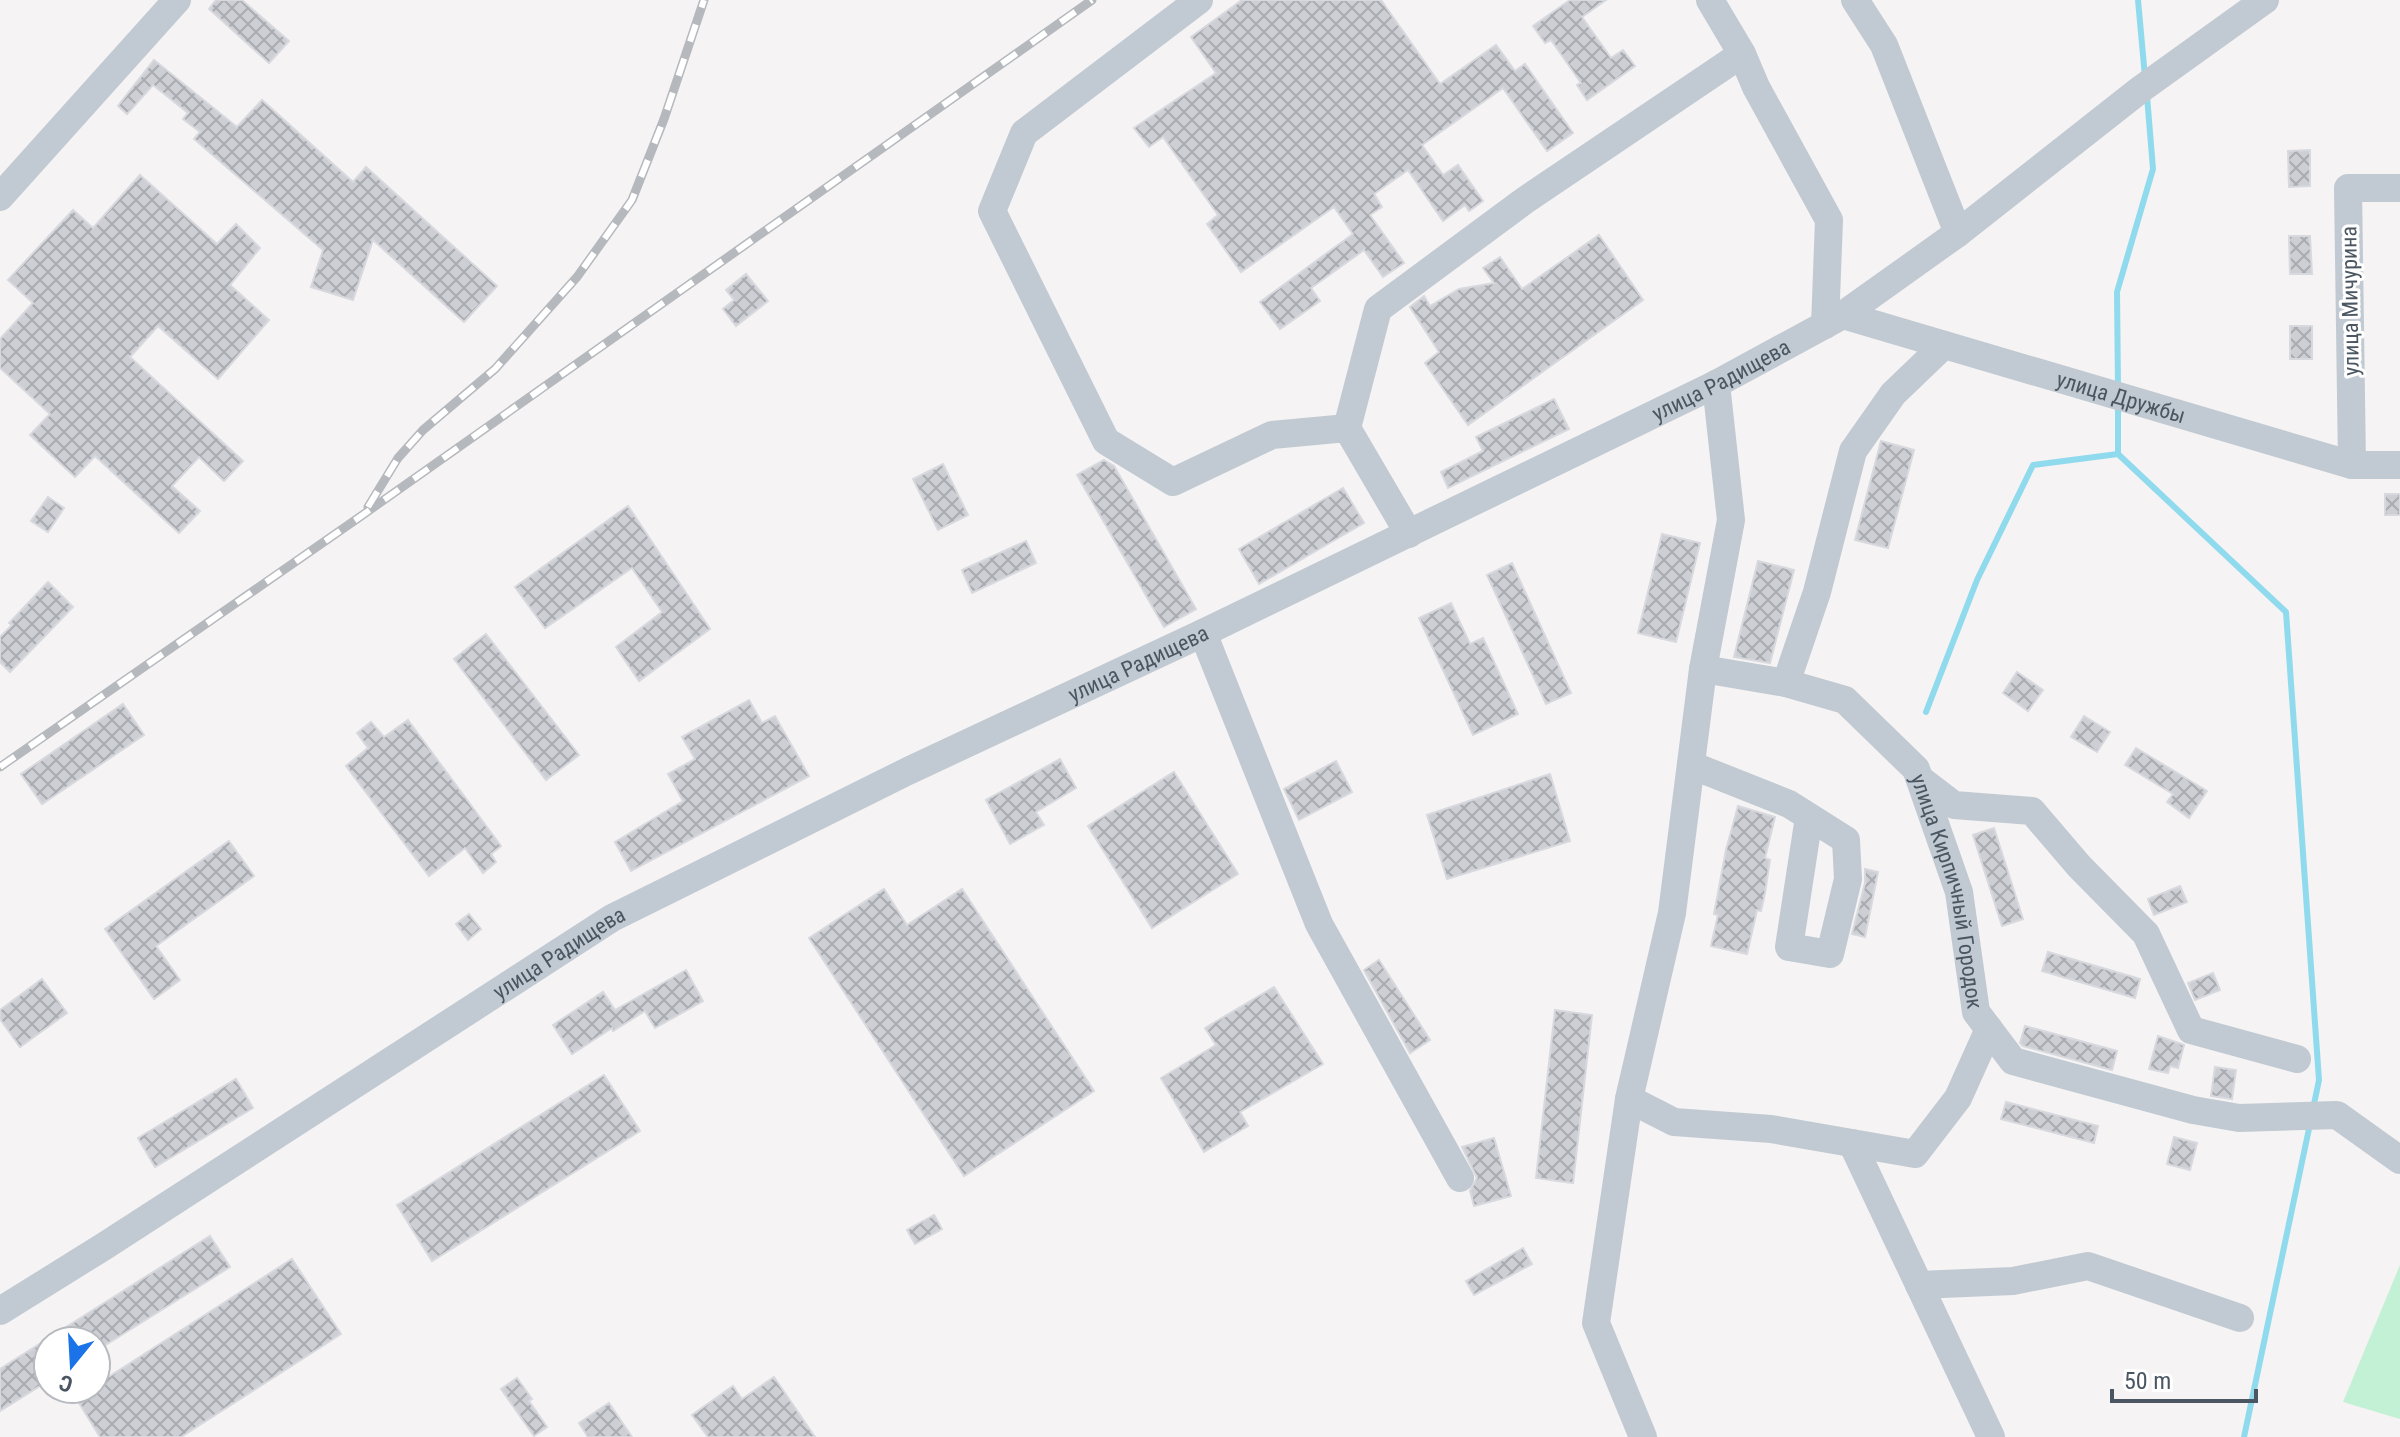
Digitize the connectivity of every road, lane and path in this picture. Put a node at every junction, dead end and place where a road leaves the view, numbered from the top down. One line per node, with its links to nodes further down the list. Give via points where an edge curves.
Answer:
1 (177, 0): 8 (street)
2 (1199, 0): 13 (street, via 1024,133 992,211 1106,441 1173,482 1272,435)
3 (1710, 0): 6 (street)
4 (1855, 0): 9 (street, via 1884,45)
5 (2265, 0): 9 (street, улица Радищева, via 2141,89)
6 (1742, 54): 10 (street, via 1829,220); 13 (street, via 1524,201 1378,309)
7 (2400, 188): 14 (street, улица Мичурина, via 2348,188)
8 (0, 197)
9 (1958, 233): 10 (street, улица Радищева)
10 (1834, 320): 11 (street, улица Дружбы); 12 (street, улица Радищева)
11 (1944, 345): 14 (street, улица Дружбы); 19 (street, via 1893,394 1853,451 1817,592)
12 (1716, 384): 16 (street, улица Радищева); 18 (street, via 1731,520)
13 (1347, 428): 16 (street)
14 (2352, 465): 15 (street, улица Дружбы)
15 (2400, 465)
16 (1409, 534): 17 (street, улица Радищева)
17 (1203, 633): 28 (street, via 1319,924); 30 (street, улица Радищева, via 612,918)
18 (1703, 669): 19 (street, улица Кирпичный Городок); 20 (street)
19 (1786, 683): 21 (street, улица Кирпичный Городок, via 1845,700)
20 (1691, 765): 22 (street); 25 (street, via 1672,913)
21 (1920, 779): 23 (street, улица Кирпичный Городок, via 1959,892 1976,1012); 24 (street, via 1954,805 2032,811 2146,934 2191,1030)
22 (1809, 817)
23 (1989, 1029): 26 (street, via 1958,1098 1915,1154); 27 (street, улица Кирпичный Городок, via 2013,1061 2193,1110 2239,1118 2337,1115)
24 (2297, 1059)
25 (1629, 1099): 26 (street, via 1674,1122 1771,1129); 32 (street, via 1596,1323)
26 (1852, 1143): 29 (street)
27 (2400, 1160)
28 (1460, 1178)
29 (1919, 1285): 31 (street, via 2013,1281 2088,1266); 33 (street)
30 (0, 1311)
31 (2240, 1318)
32 (1643, 1437)
33 (1991, 1437)

